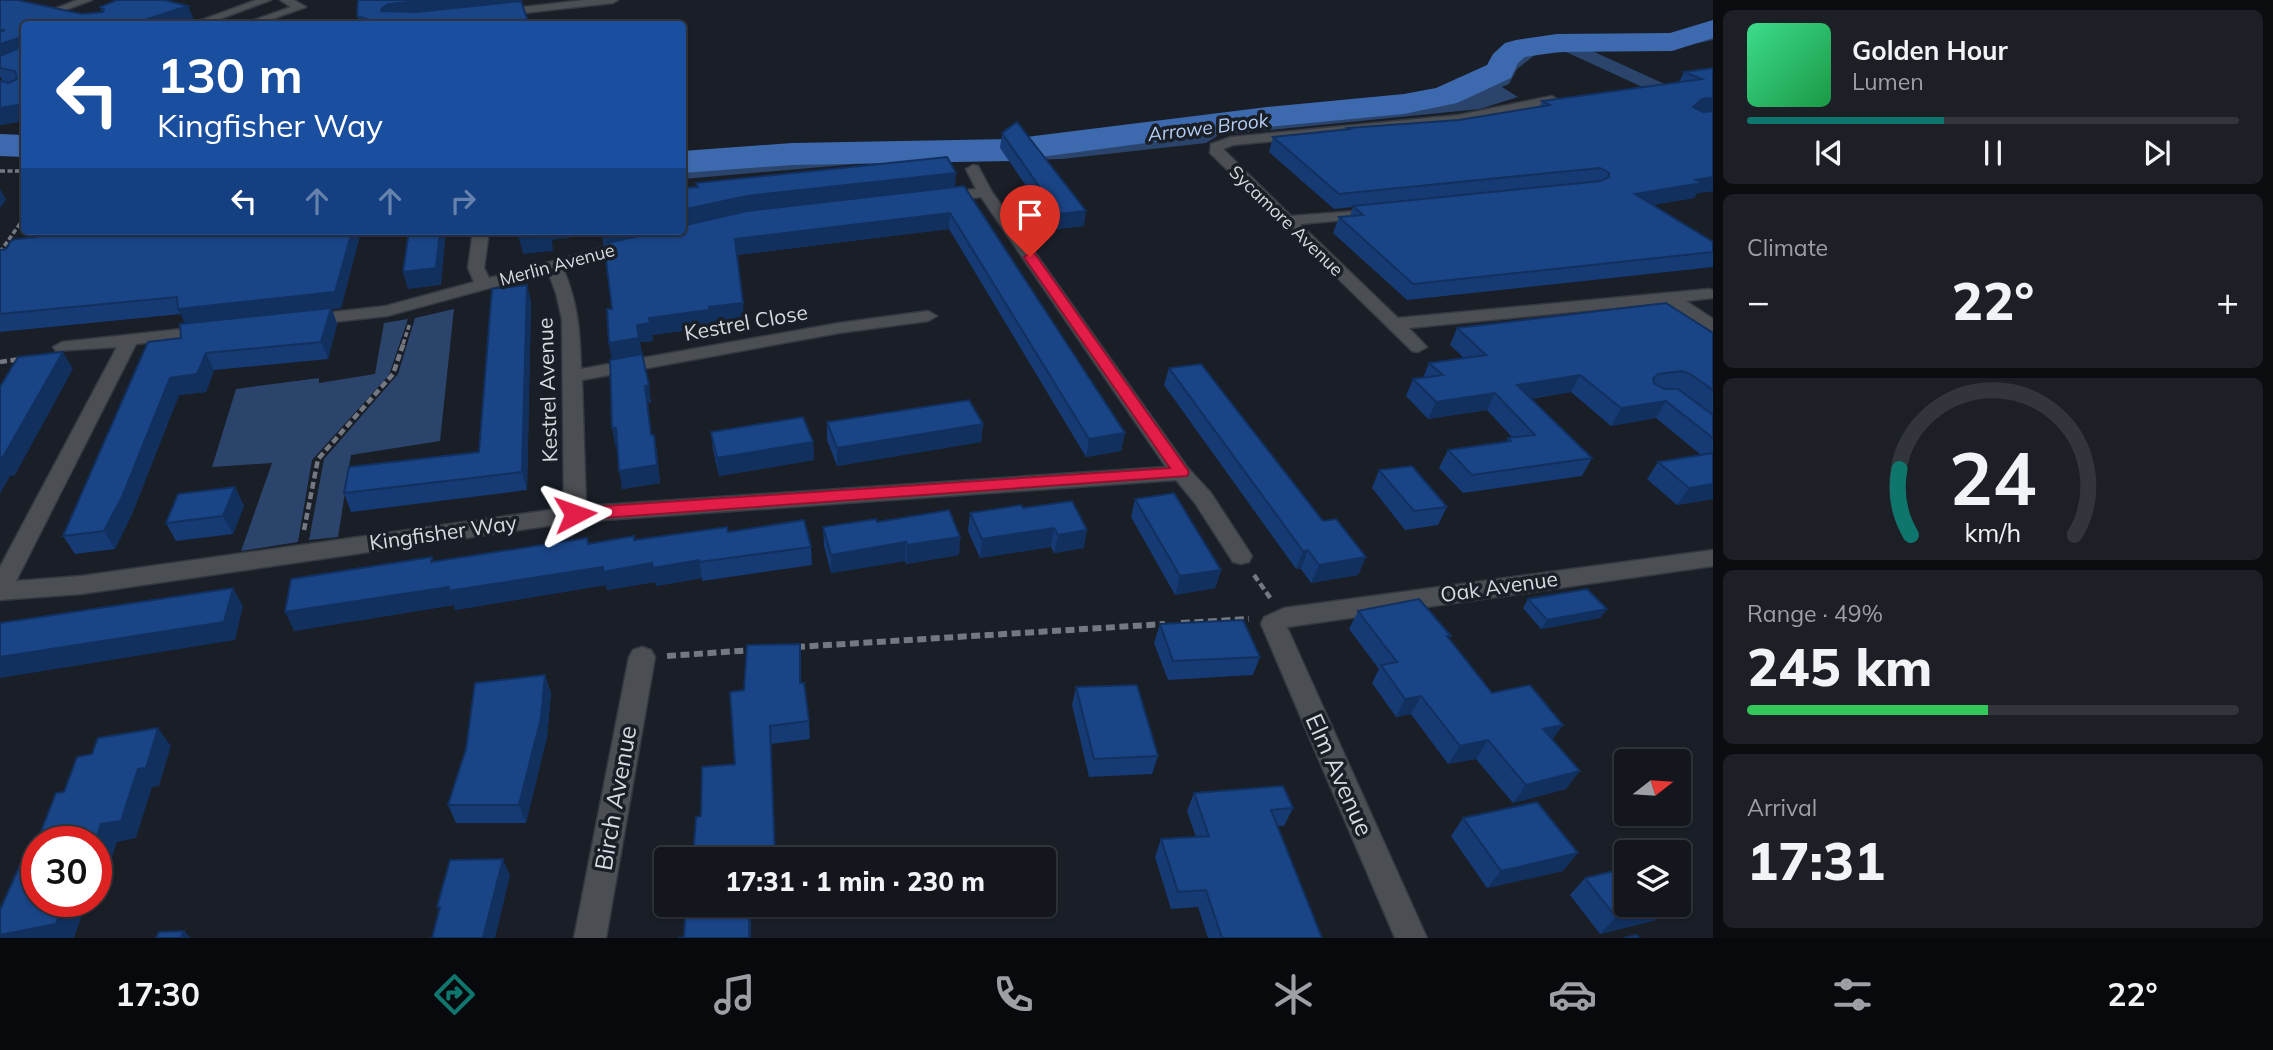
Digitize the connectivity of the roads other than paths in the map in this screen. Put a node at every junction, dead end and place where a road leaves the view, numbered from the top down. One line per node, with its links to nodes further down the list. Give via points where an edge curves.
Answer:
1 (87, 0): 6 (street, via 52,10)
2 (266, 0): 7 (street)
3 (285, 0): 8 (street, via 301,7)
4 (612, 0): 5 (street)
5 (488, 14)
6 (79, 18)
7 (206, 21)
8 (258, 21)
9 (1552, 100): 14 (street, Sycamore Avenue, via 1460,119 1231,141 1216,148)
10 (973, 169): 11 (street)
11 (985, 192): 12 (street); 30 (street)
12 (919, 200)
13 (1399, 210): 14 (street)
14 (1288, 221): 23 (street, Sycamore Avenue)
15 (480, 235): 18 (street, via 476,268)
16 (644, 242): 17 (street, Merlin Avenue)
17 (554, 267): 18 (street, Merlin Avenue); 29 (street, Kestrel Avenue, via 571,318)
18 (484, 285): 22 (street, Merlin Avenue, via 387,311)
19 (1709, 294): 20 (street)
20 (1665, 296): 23 (street); 24 (street)
21 (928, 317): 29 (street, Kestrel Close, via 839,328)
22 (292, 322)
23 (1394, 324): 27 (street, Sycamore Avenue)
24 (1713, 327)
25 (224, 329): 26 (street)
26 (129, 340): 28 (street); 34 (street)
27 (1418, 346)
28 (62, 348)
29 (572, 376): 31 (street, Kestrel Avenue)
30 (1181, 472): 31 (street, Kingfisher Way); 32 (street)
31 (575, 514): 34 (street, Kingfisher Way, via 81,585)
32 (1241, 556)
33 (1713, 558): 35 (street, Oak Avenue)
34 (0, 590)
35 (1284, 617): 38 (street, Elm Avenue, via 1273,625)
36 (642, 657): 37 (street, Birch Avenue)
37 (590, 938)
38 (1411, 938)

